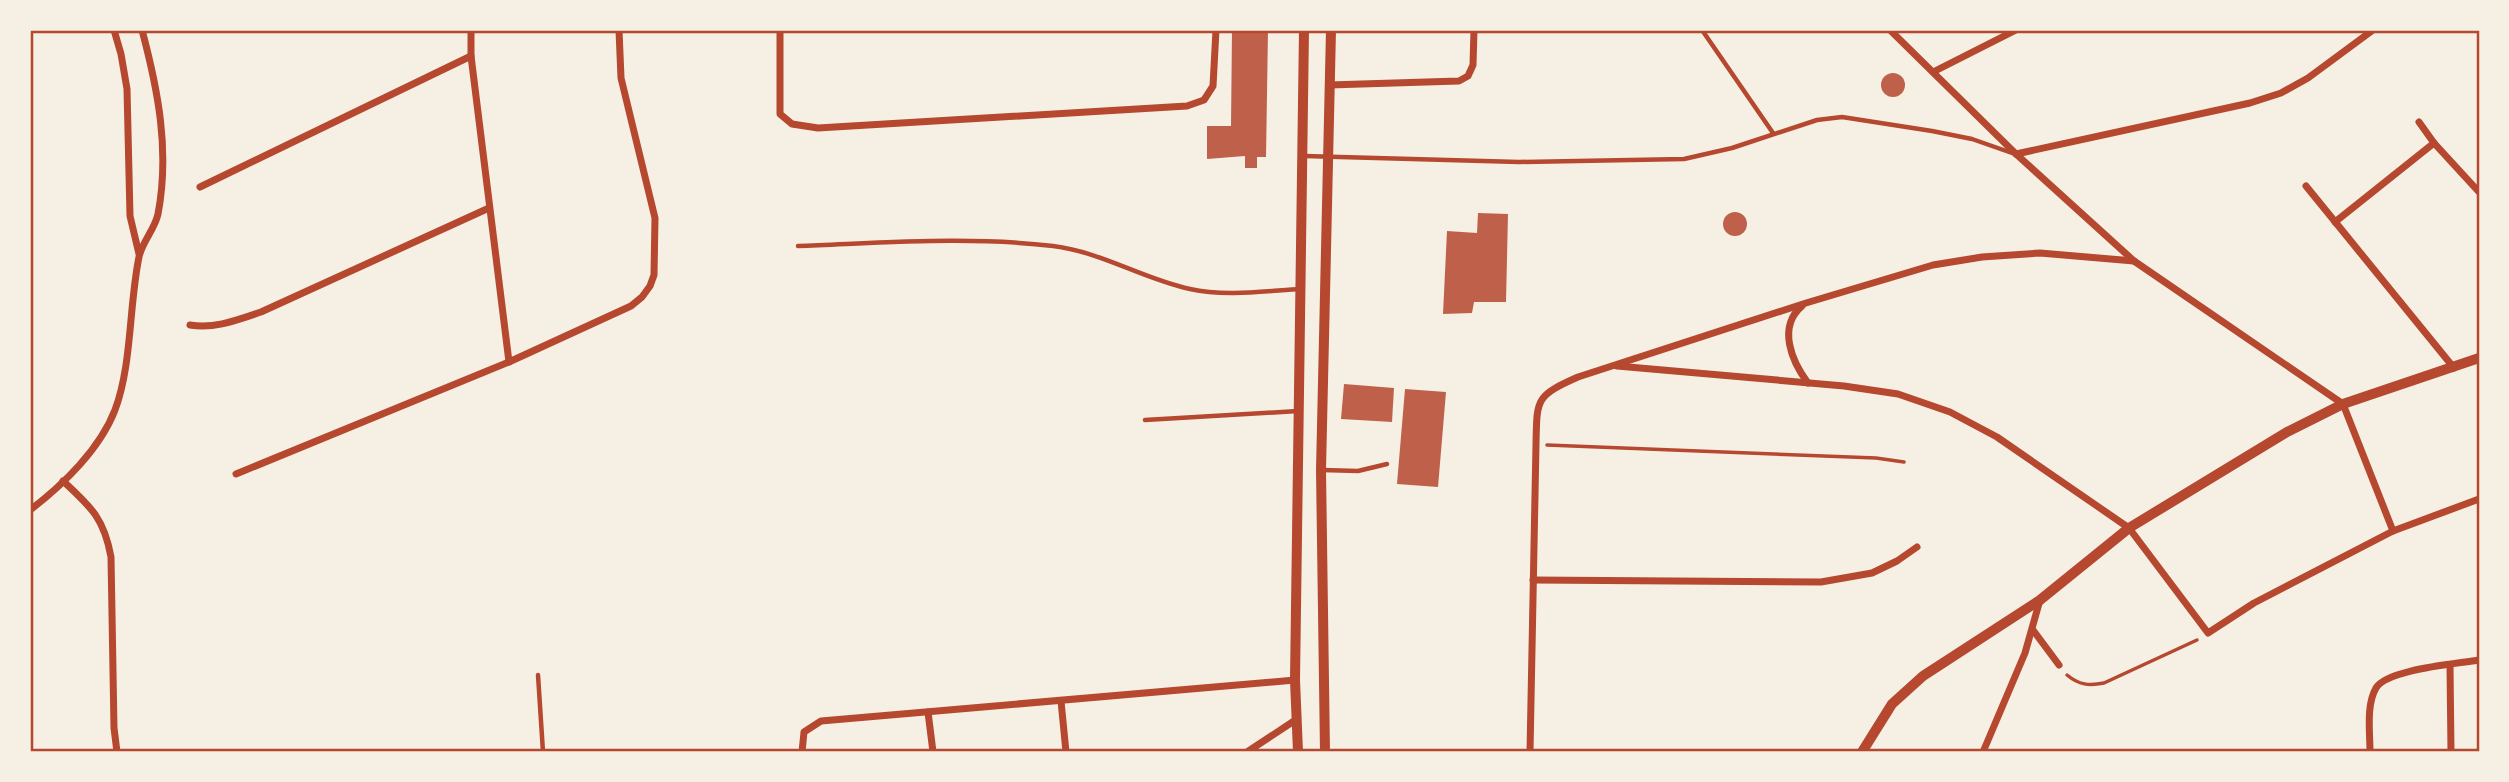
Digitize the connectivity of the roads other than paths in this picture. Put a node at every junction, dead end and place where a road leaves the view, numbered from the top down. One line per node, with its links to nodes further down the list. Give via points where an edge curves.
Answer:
1 (114, 30): 29 (street, via 127,89 130,216)
2 (142, 30): 29 (street, via 155,79 164,162 158,216)
3 (471, 30): 14 (street)
4 (619, 30): 35 (street, via 621,78 655,218 654,275 642,298 631,306)
5 (780, 30): 6 (street, via 780,114 792,124 818,128 1187,106 1204,100 1213,86)
6 (1216, 30)
7 (1304, 30): 21 (street)
8 (1331, 30): 16 (street)
9 (1475, 30): 16 (street, via 1473,65 1468,76 1459,80)
10 (1702, 30): 18 (lane)
11 (1890, 30): 15 (street)
12 (2016, 30): 15 (street)
13 (2373, 30): 20 (street, via 2281,93)
14 (471, 57): 24 (street); 26 (street)
15 (1933, 72): 20 (street)
16 (1329, 85): 22 (street)
17 (2418, 122): 19 (street)
18 (1773, 133): 20 (lane, via 1842,117 1972,139); 22 (lane, via 1706,155 1660,160)
19 (2434, 144): 25 (street); 27 (street)
20 (2016, 154): 30 (street)
21 (1304, 156): 22 (lane); 31 (street)
22 (1329, 157): 43 (street)
23 (2306, 186): 27 (street)
24 (200, 187)
25 (2479, 192)
26 (489, 208): 33 (street, via 261,312 225,324); 35 (street)
27 (2335, 222): 37 (street)
28 (798, 246): 31 (lane, via 943,241 1055,246 1189,289)
29 (139, 254): 45 (street, via 116,408 104,432)
30 (2134, 261): 32 (street, via 2040,253 1982,257 1933,265); 39 (street)
31 (1302, 289): 40 (street)
32 (1806, 303): 36 (street); 38 (street, via 1794,313 1789,329 1790,350)
33 (190, 325)
34 (2479, 358): 37 (street)
35 (509, 362): 44 (street)
36 (1618, 366): 38 (street); 51 (street, via 1577,377 1542,397 1536,418)
37 (2454, 368): 39 (street)
38 (1808, 383): 48 (street, via 1898,394 1950,412 1997,437)
39 (2343, 404): 48 (street, via 2287,432); 49 (street)
40 (1299, 411): 41 (lane); 58 (street)
41 (1145, 420)
42 (1387, 464): 43 (lane, via 1358,471)
43 (1321, 470): 69 (street)
44 (236, 474)
45 (63, 481): 47 (street); 62 (street, via 92,509 107,537 111,557)
46 (2479, 499): 49 (street)
47 (30, 510)
48 (2129, 528): 49 (street, via 2208,633 2254,603); 52 (street)
49 (2393, 531)
50 (1917, 547): 51 (street, via 1872,573 1821,582)
51 (1534, 580): 70 (street)
52 (2040, 600): 53 (street); 71 (street, via 1923,676 1892,704)
53 (2033, 630): 55 (street); 72 (street)
54 (2479, 660): 56 (street)
55 (2059, 665)
56 (2450, 665): 73 (street, via 2389,677 2377,685 2371,700); 74 (street)
57 (538, 675): 63 (lane)
58 (1295, 680): 59 (street); 61 (street)
59 (1061, 701): 60 (street); 66 (street)
60 (928, 712): 64 (street, via 821,721 804,732); 65 (street)
61 (1297, 719): 67 (street); 68 (street)
62 (117, 752)
63 (543, 752)
64 (802, 752)
65 (933, 752)
66 (1066, 752)
67 (1247, 752)
68 (1299, 752)
69 (1325, 752)
70 (1530, 752)
71 (1862, 752)
72 (1983, 752)
73 (2370, 752)
74 (2451, 752)

